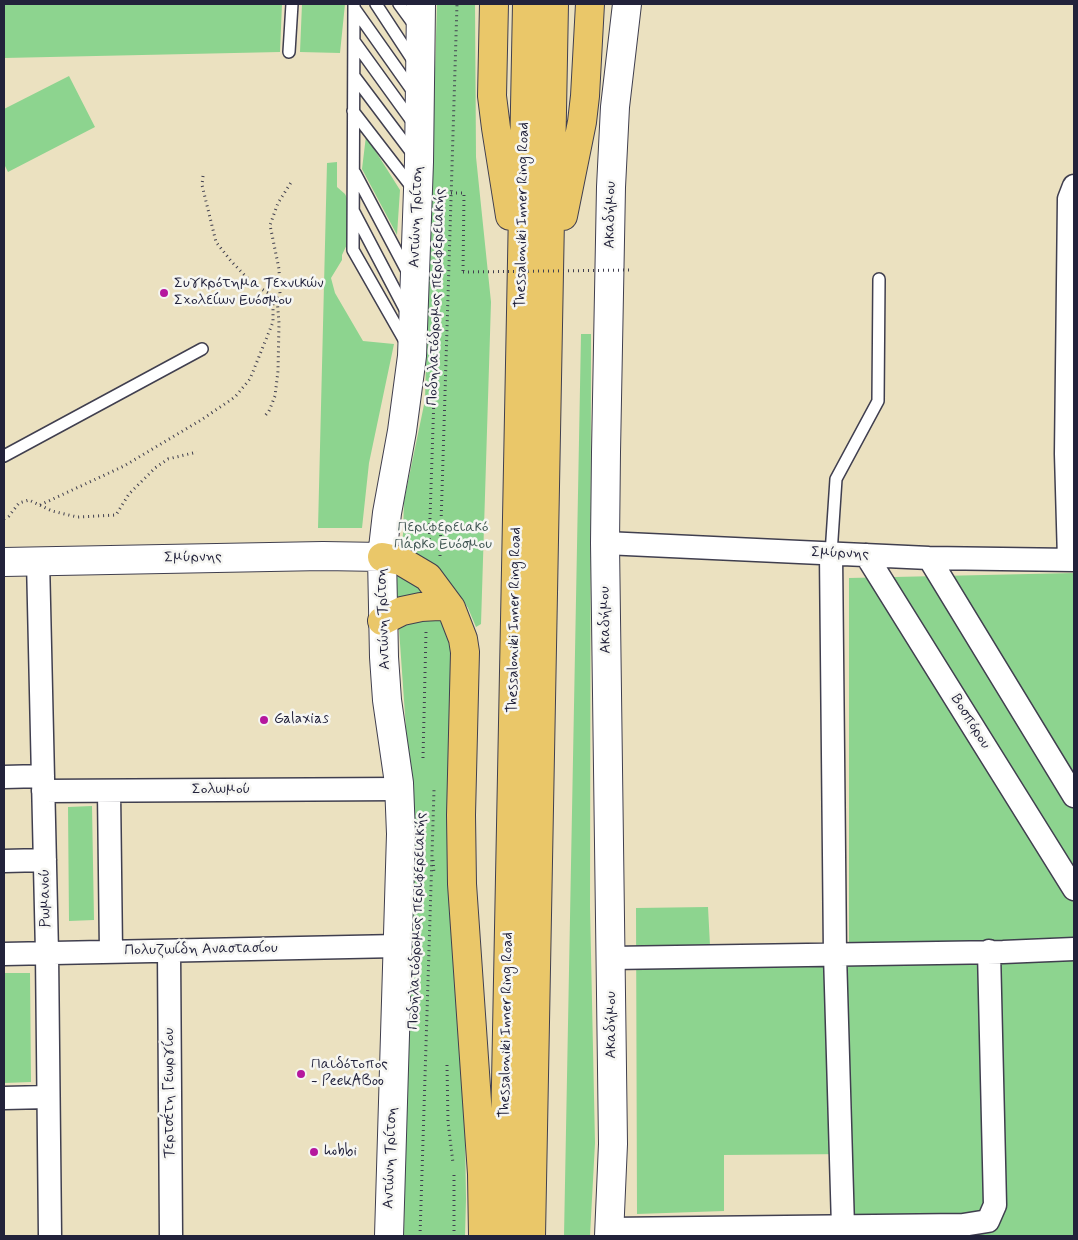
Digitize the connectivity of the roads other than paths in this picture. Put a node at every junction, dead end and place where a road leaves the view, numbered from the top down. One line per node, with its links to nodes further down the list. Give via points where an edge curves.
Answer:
1 (292, 4): 13 (lane)
2 (376, 4): 14 (lane)
3 (399, 4): 11 (lane)
4 (421, 4): 11 (street, Αντώνη Τρίτση)
5 (494, 4): 25 (highway, via 493,104)
6 (527, 4): 25 (highway, Thessaloniki Inner Ring Road)
7 (554, 4): 26 (highway, Thessaloniki Inner Ring Road)
8 (590, 4): 26 (highway, via 583,114)
9 (627, 4): 32 (street, Ακαδήμου, via 615,107 611,187)
10 (354, 6): 12 (lane); 16 (lane)
11 (420, 34): 14 (street, Αντώνη Τρίτση)
12 (354, 41): 15 (lane); 18 (lane)
13 (290, 52)
14 (419, 69): 16 (street, Αντώνη Τρίτση)
15 (354, 76): 17 (lane); 19 (lane)
16 (419, 101): 18 (street, Αντώνη Τρίτση)
17 (354, 111): 20 (lane); 22 (lane)
18 (420, 131): 19 (street, Αντώνη Τρίτση)
19 (419, 162): 22 (street, Αντώνη Τρίτση)
20 (354, 171): 23 (lane); 27 (lane)
21 (1074, 186): 38 (street, via 1069,199 1066,454)
22 (429, 194): 27 (street, Αντώνη Τρίτση)
23 (354, 211): 28 (lane); 30 (lane, via 354,250)
24 (879, 279): 33 (lane, via 878,401 836,479)
25 (522, 284): 67 (highway, Thessaloniki Inner Ring Road)
26 (549, 284): 68 (highway, Thessaloniki Inner Ring Road)
27 (415, 286): 28 (street, Αντώνη Τρίτση)
28 (413, 325): 30 (street, Αντώνη Τρίτση)
29 (202, 349): 31 (lane)
30 (412, 356): 35 (street, Αντώνη Τρίτση)
31 (4, 456)
32 (605, 544): 33 (street, Σμύρνης); 58 (street, Ακαδήμου)
33 (831, 554): 34 (street, Σμύρνης); 57 (street)
34 (866, 555): 36 (street, Σμύρνης); 49 (street, Βοσπόρου)
35 (382, 557): 37 (street, Σμύρνης); 40 (highway, via 401,560 413,567 428,577); 41 (street, Αντώνη Τρίτση)
36 (928, 558): 38 (street, Σμύρνης); 46 (street)
37 (38, 560): 39 (street, Σμύρνης); 43 (street, Ρωμανού)
38 (1071, 560)
39 (4, 562)
40 (445, 599): 41 (highway, via 439,606 402,611); 66 (highway, via 460,628 465,652 462,884)
41 (382, 621): 44 (street, Αντώνη Τρίτση, via 387,700)
42 (4, 777): 43 (street, Σολωμού)
43 (43, 784): 45 (street, Σολωμού); 47 (street, Ρωμανού)
44 (400, 789): 45 (street, Σολωμού); 50 (street, Αντώνη Τρίτση)
45 (109, 791): 54 (street)
46 (1074, 796)
47 (45, 860): 48 (street); 55 (street, Ρωμανού)
48 (4, 861)
49 (1074, 889)
50 (398, 946): 52 (street, Πολυζωίδη Αναστασίου); 65 (street, Αντώνη Τρίτση)
51 (1074, 949): 53 (street)
52 (169, 951): 54 (street, Πολυζωίδη Αναστασίου); 64 (street, Τερτσέτη Γεωργίου)
53 (988, 951): 57 (street); 61 (street, via 992,1214 988,1221 963,1225)
54 (111, 952): 55 (street, Πολυζωίδη Αναστασίου)
55 (47, 953): 56 (street, Πολυζωίδη Αναστασίου); 59 (street, Ρωμανού)
56 (4, 954)
57 (835, 954): 58 (street); 61 (street)
58 (611, 958): 62 (street, Ακαδήμου, via 613,1144)
59 (48, 1097): 60 (street); 63 (street, Ρωμανού)
60 (4, 1098)
61 (843, 1227): 62 (street)
62 (609, 1233)
63 (50, 1236)
64 (171, 1236)
65 (389, 1236)
66 (483, 1236)
67 (503, 1236)
68 (531, 1236)

